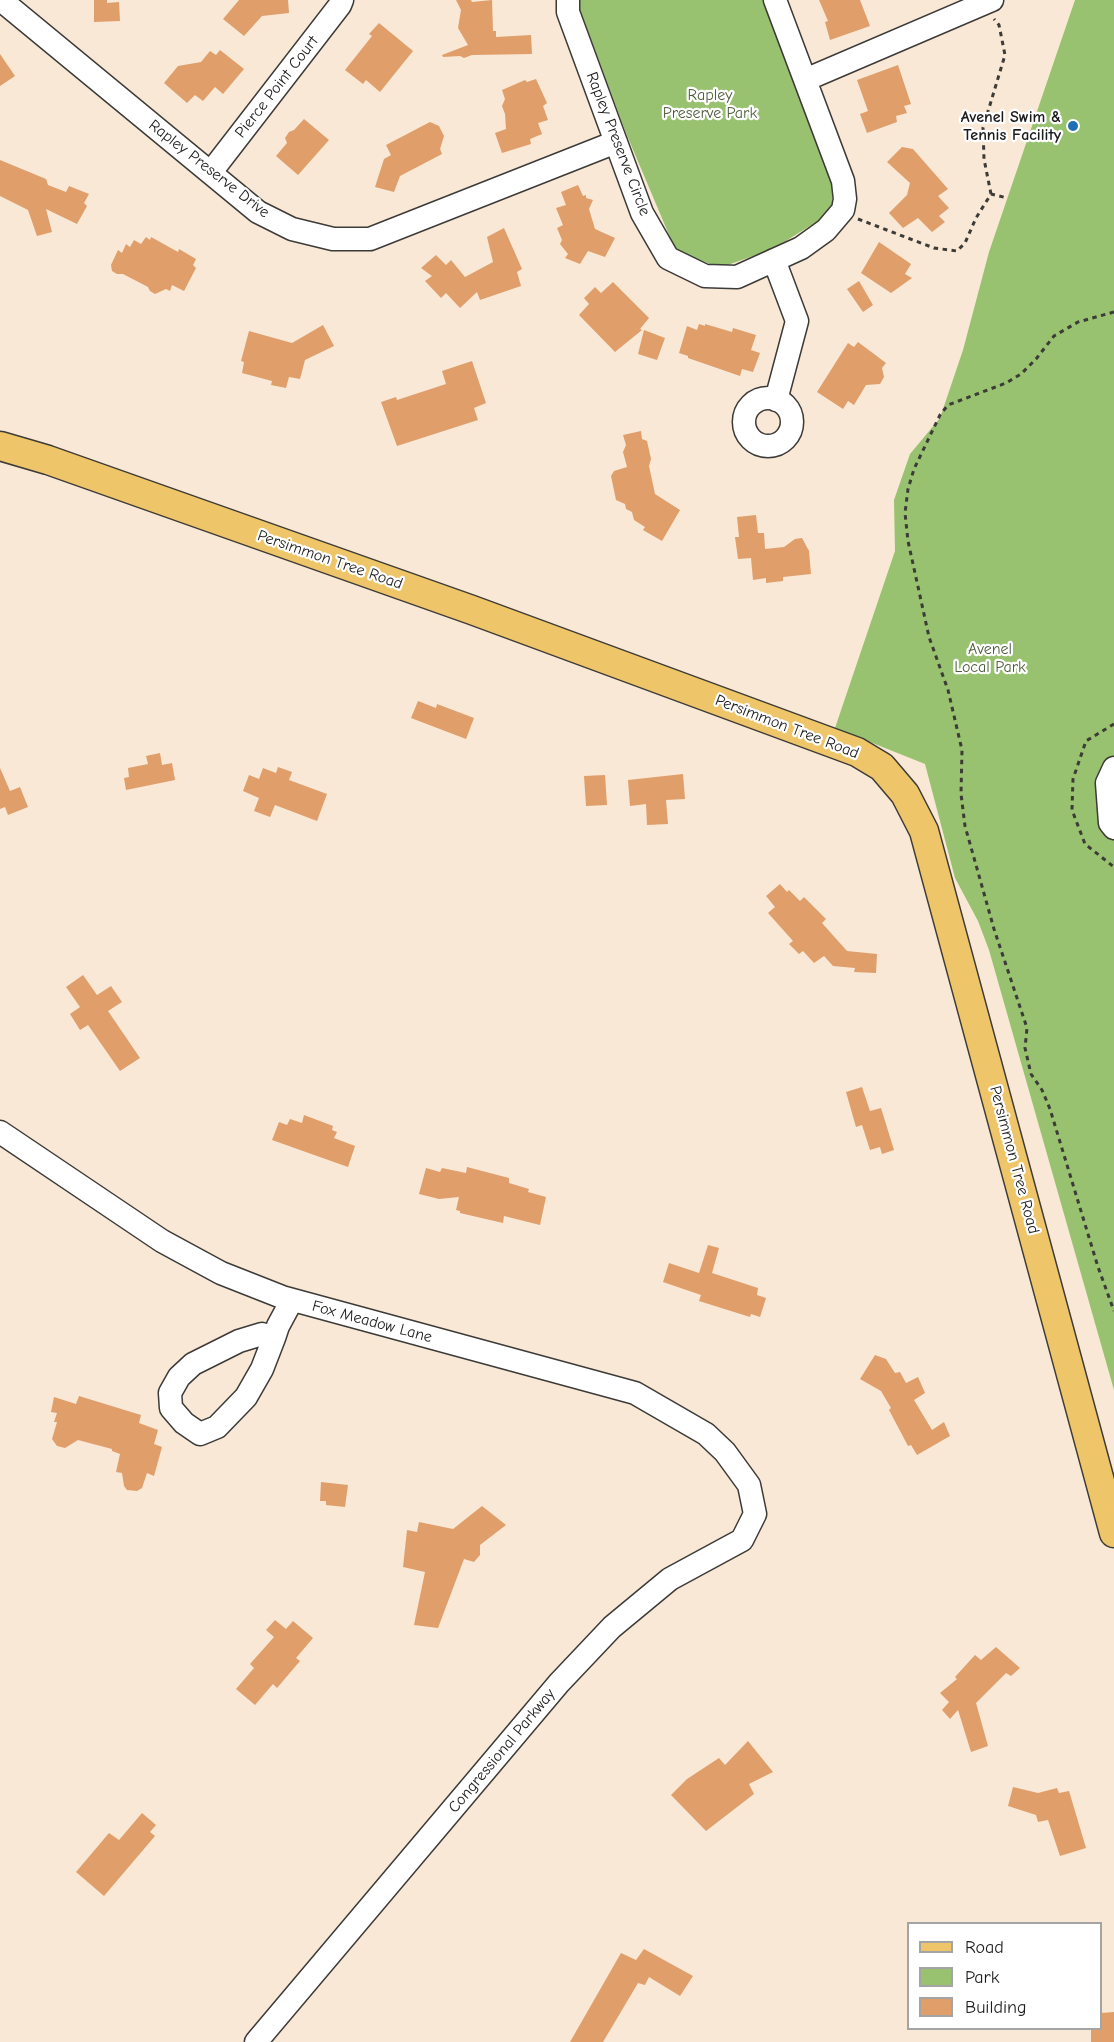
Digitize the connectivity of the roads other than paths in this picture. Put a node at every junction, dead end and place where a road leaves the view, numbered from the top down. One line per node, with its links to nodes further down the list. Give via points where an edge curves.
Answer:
1 (2, 0): 8 (street, Rapley Preserve Drive)
2 (342, 0): 8 (street, Pierce Point Court)
3 (568, 0): 7 (street, Rapley Preserve Circle, via 568,12)
4 (775, 0): 6 (street)
5 (988, 2): 6 (street)
6 (805, 80): 9 (street, Rapley Preserve Circle, via 843,181 845,199 843,210 826,230 801,249)
7 (616, 142): 8 (street, Rapley Preserve Drive, via 370,239 333,239 292,230 258,212); 9 (street, Rapley Preserve Circle, via 642,213 668,258 705,276 738,277)
8 (211, 172)
9 (774, 260): 10 (street, via 797,321)
10 (776, 400)
11 (0, 446): 18 (main road, Persimmon Tree Road, via 472,610 857,752 882,767 905,794 927,841)
12 (1114, 768): 13 (street, via 1107,783 1110,823)
13 (1114, 828)
14 (0, 1132): 15 (street, Fox Meadow Lane, via 162,1241 221,1273)
15 (292, 1300): 16 (street); 17 (street, Fox Meadow Lane, via 635,1394 706,1434)
16 (274, 1338): 16 (street, via 246,1397 218,1427 200,1434 184,1424 171,1408 170,1393 193,1364 239,1341 262,1334)
17 (749, 1485): 19 (street, Congressional Parkway, via 755,1514 742,1540 670,1579 612,1627 560,1683)
18 (1114, 1533)
19 (256, 2042)

